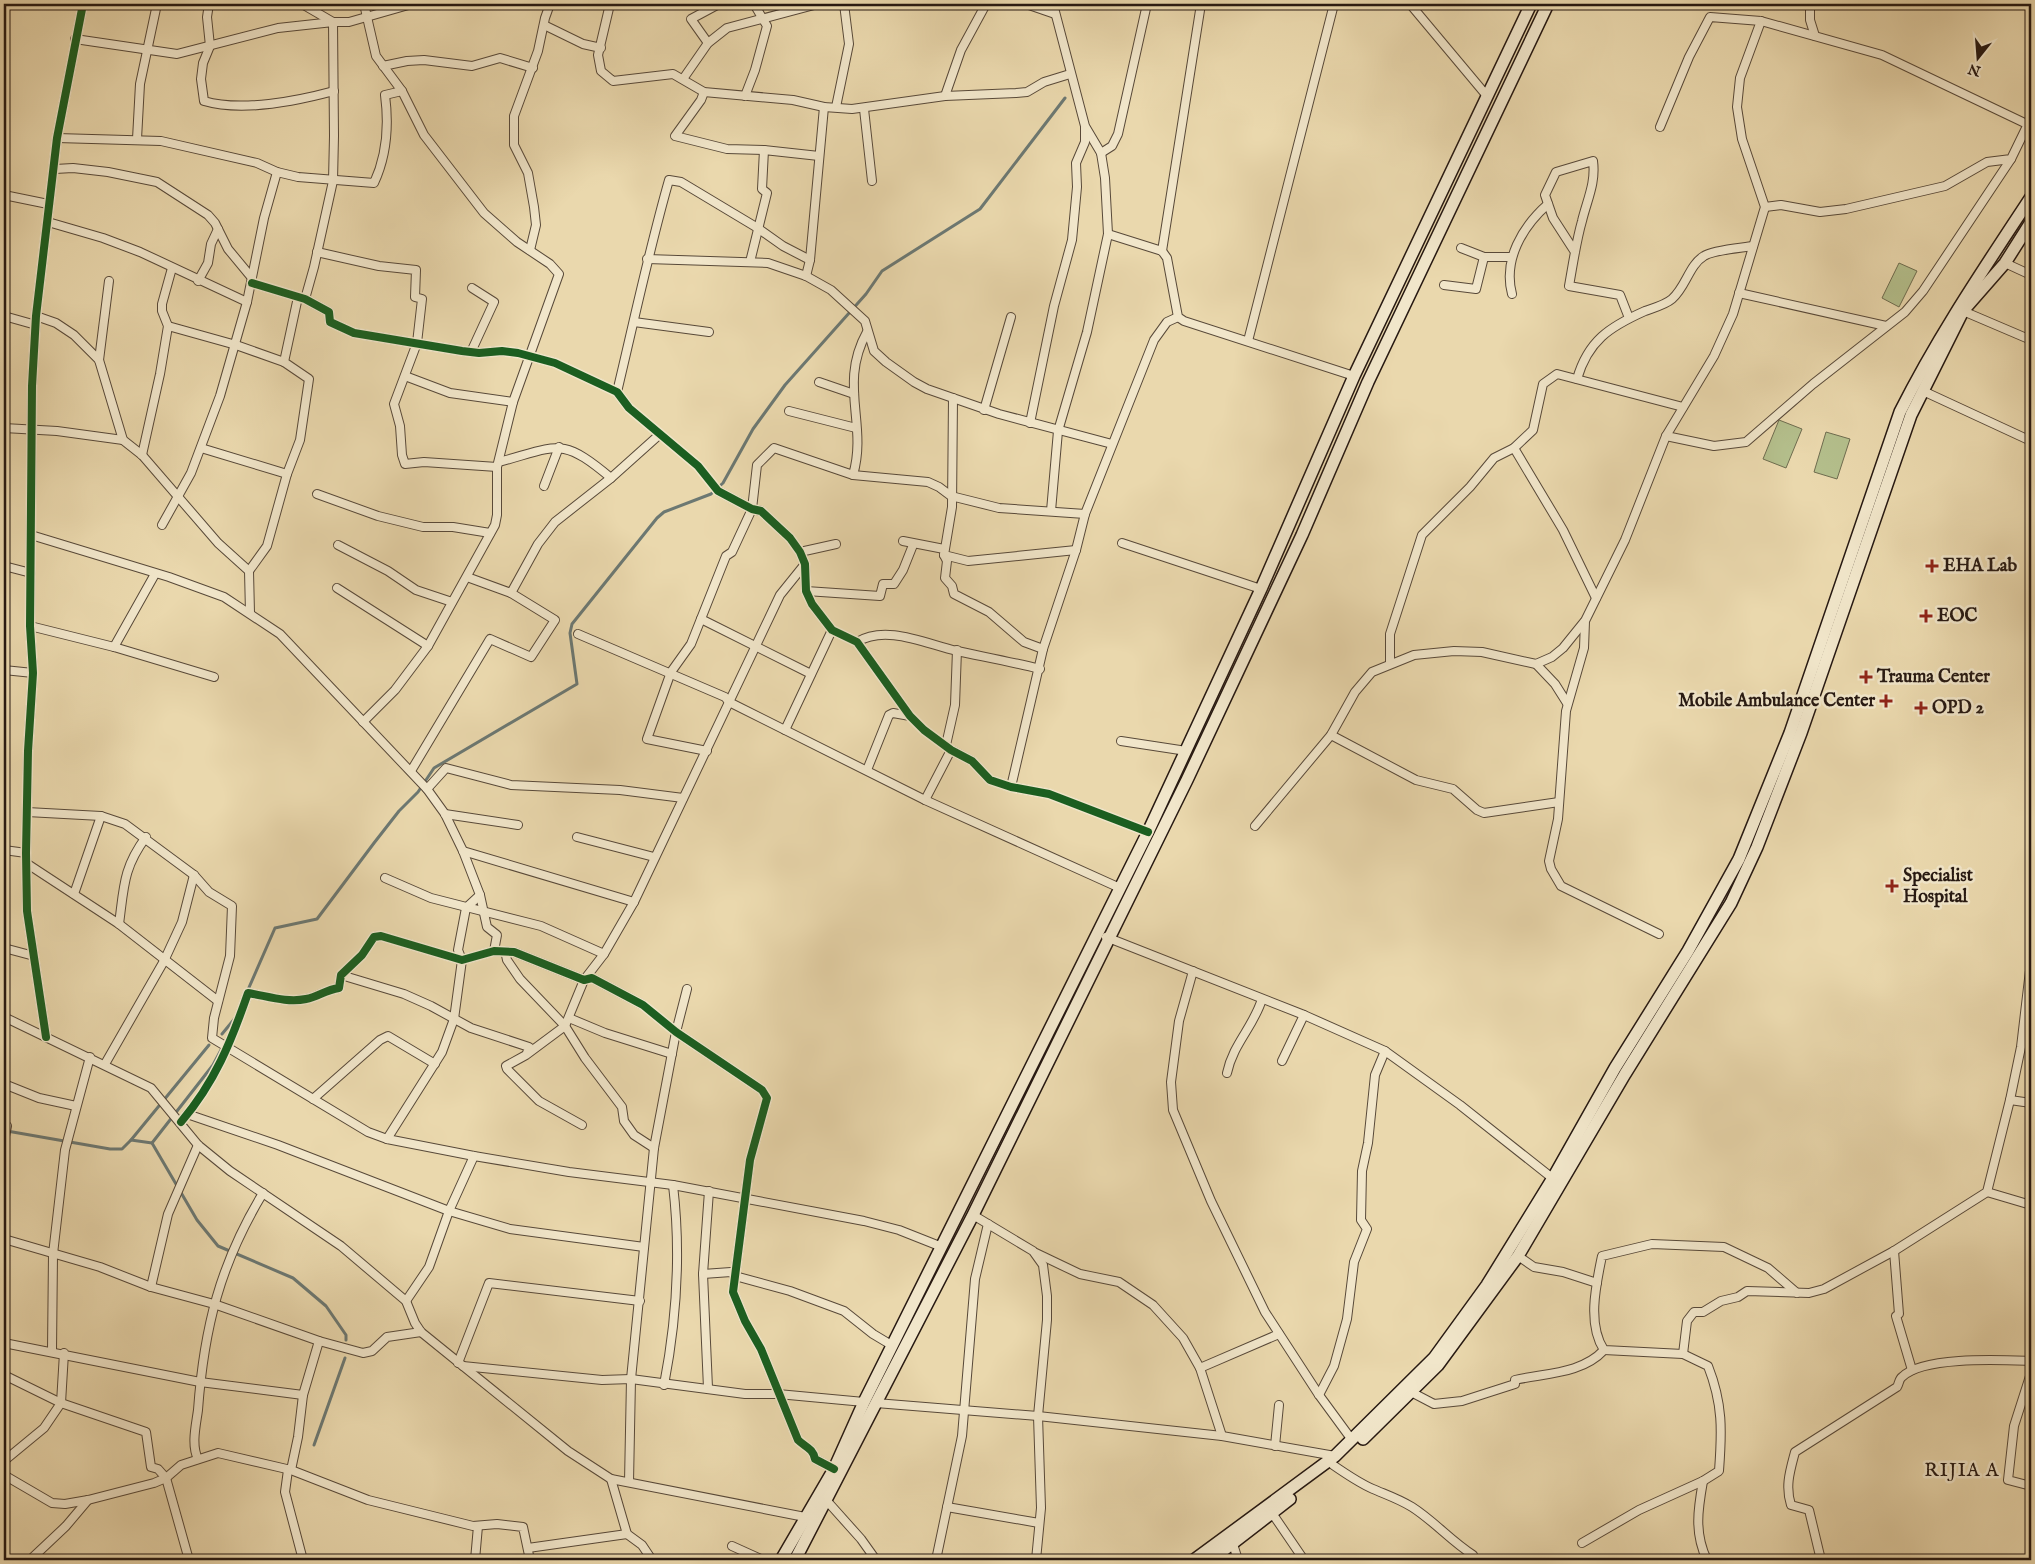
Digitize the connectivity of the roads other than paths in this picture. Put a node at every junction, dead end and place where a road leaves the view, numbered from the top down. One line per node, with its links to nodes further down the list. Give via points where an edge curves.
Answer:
1 (82, 4): 30 (street)
2 (157, 4): 34 (street)
3 (209, 4): 32 (street)
4 (302, 4): 27 (street)
5 (364, 4): 24 (street)
6 (412, 4): 24 (street)
7 (550, 4): 28 (street)
8 (610, 4): 33 (street)
9 (719, 4): 31 (street, via 691,19)
10 (754, 4): 25 (street)
11 (818, 4): 25 (street)
12 (844, 4): 46 (street, via 849,44)
13 (986, 4): 43 (street, via 960,50)
14 (1026, 4): 23 (street)
15 (1054, 4): 23 (street)
16 (1147, 4): 54 (street, via 1118,134 1112,146)
17 (1201, 4): 74 (street)
18 (1334, 4): 108 (street)
19 (1410, 4): 44 (street)
20 (1531, 4): 44 (main road)
21 (1548, 4): 236 (main road, via 1368,382 1233,683)
22 (1810, 4): 29 (street)
23 (1055, 14): 37 (street)
24 (366, 19): 27 (street); 35 (street, via 376,56)
25 (762, 20): 31 (street, via 727,28); 42 (street, via 767,26 766,35)
26 (1761, 21): 29 (street); 50 (street, via 1710,17); 65 (street, via 1740,78 1737,107 1742,139)
27 (333, 22): 32 (street, via 278,28); 39 (street)
28 (544, 25): 33 (street, via 583,44); 36 (street)
29 (1815, 36): 48 (street, via 1882,55)
30 (75, 39): 34 (street); 51 (street)
31 (708, 43): 38 (street)
32 (210, 46): 34 (street, via 176,54); 39 (street, via 201,79 204,101 243,105 311,98)
33 (601, 48): 38 (street, via 598,55 600,71 613,81 674,74)
34 (148, 51): 52 (street, via 140,84)
35 (383, 66): 36 (street, via 424,60 472,66 500,58); 40 (street)
36 (533, 68): 73 (street, via 514,116 514,145 528,173 534,207 536,225)
37 (1070, 74): 43 (street, via 1044,82 1027,92); 49 (street)
38 (683, 79): 41 (street)
39 (334, 91): 59 (street)
40 (402, 91): 59 (street, via 385,95 389,120 387,139 374,183); 73 (street, via 424,135 484,213)
41 (704, 92): 42 (street); 53 (street, via 675,136 727,149)
42 (745, 96): 45 (street, via 793,100)
43 (945, 96): 47 (street)
44 (1487, 96): 116 (main road)
45 (824, 107): 46 (street); 55 (street)
46 (836, 107): 47 (street)
47 (864, 109): 60 (street)
48 (2030, 125): 56 (street)
49 (1085, 126): 54 (street); 127 (street, via 1085,142 1076,163 1072,240 1054,306)
50 (1660, 127)
51 (57, 138): 52 (street); 57 (street)
52 (137, 139): 58 (street, via 185,145 216,155 257,162)
53 (764, 150): 55 (street); 68 (street, via 762,189 766,193)
54 (1101, 154): 70 (street)
55 (819, 156): 80 (street)
56 (2011, 158): 65 (street, via 1987,162 1945,186 1846,209 1820,212 1781,205); 104 (street, via 1923,291)
57 (54, 169): 63 (street); 69 (street, via 108,172 157,182 203,212)
58 (277, 172): 59 (street); 86 (street)
59 (332, 181): 75 (street)
60 (872, 181)
61 (4, 194): 63 (street)
62 (2031, 197): 281 (main road, via 1963,299 1900,412 1793,724 1744,849 1688,951 1615,1068)
63 (48, 204): 66 (street)
64 (1548, 204): 76 (street, via 1553,218); 76 (street, via 1545,195 1556,172 1592,161 1595,174); 78 (street, via 1538,213)
65 (1765, 207): 71 (street)
66 (48, 222): 83 (street, via 103,238); 97 (street)
67 (2031, 222): 82 (main road)
68 (756, 227): 79 (street, via 681,182 669,180); 80 (street); 81 (street)
69 (218, 229): 86 (street, via 228,249); 88 (street, via 208,263)
70 (1108, 234): 74 (street); 131 (street, via 1087,332)
71 (1753, 246): 91 (street); 100 (street, via 1705,255 1671,300)
72 (1461, 248): 77 (street)
73 (530, 250): 112 (street, via 559,274)
74 (1162, 251): 99 (street, via 1167,258)
75 (317, 252): 93 (street); 109 (street, via 379,266 416,270 415,297 422,299)
76 (1575, 252): 100 (street, via 1569,286 1620,295)
77 (1484, 257): 78 (street); 89 (street, via 1476,289)
78 (1511, 257): 92 (street, via 1508,279)
79 (647, 259): 81 (street); 101 (street)
80 (810, 260): 85 (street)
81 (750, 262): 85 (street, via 768,263)
82 (2005, 263): 84 (street); 95 (main road)
83 (172, 268): 88 (street); 103 (street, via 162,304)
84 (2031, 274)
85 (806, 276): 106 (street, via 820,282 852,309 865,322)
86 (252, 280): 93 (street); 94 (street)
87 (109, 281): 113 (street)
88 (198, 281): 94 (street)
89 (1444, 285)
90 (472, 288): 111 (street, via 494,302)
91 (1739, 293): 104 (street); 124 (street, via 1714,356)
92 (1512, 294)
93 (301, 298): 109 (street, via 329,312 330,322 354,333); 114 (street)
94 (247, 302): 110 (street)
95 (1963, 311): 107 (street); 119 (main road)
96 (4, 316): 102 (street)
97 (36, 316): 102 (street); 113 (street, via 62,327)
98 (1012, 317): 125 (street)
99 (1178, 317): 108 (street, via 1191,325); 136 (street, via 1167,322 1154,340)
100 (1628, 318): 117 (street, via 1588,350)
101 (634, 322): 105 (street); 120 (street)
102 (36, 326): 130 (street)
103 (168, 326): 110 (street); 140 (street)
104 (1886, 326): 133 (street, via 1746,442 1714,446)
105 (709, 332)
106 (867, 332): 121 (street, via 855,361); 122 (street, via 874,350 898,372 927,389)
107 (2031, 340)
108 (1248, 341): 116 (street)
109 (417, 343): 111 (street); 115 (street)
110 (236, 345): 114 (street); 138 (street)
111 (471, 352): 112 (street, via 502,351)
112 (531, 356): 120 (street, via 555,363); 123 (street)
113 (99, 360): 134 (street)
114 (284, 362): 142 (street, via 309,379 300,440)
115 (405, 376): 123 (street, via 450,393); 141 (street, via 394,404 405,464)
116 (1354, 376): 170 (main road)
117 (1577, 379): 124 (street); 139 (street, via 1557,374 1543,384 1533,430)
118 (819, 382): 121 (street)
119 (1923, 391): 135 (street); 281 (main road, via 1911,415 1820,679 1757,847 1730,903)
120 (617, 392): 132 (street, via 628,408)
121 (854, 394): 129 (street)
122 (953, 398): 125 (street); 148 (street)
123 (513, 402): 141 (street)
124 (1683, 407): 133 (street)
125 (984, 410): 127 (street)
126 (789, 411): 129 (street)
127 (1030, 423): 131 (street)
128 (4, 428): 130 (street)
129 (856, 428): 143 (street, via 858,452)
130 (32, 429): 134 (street); 154 (street)
131 (1058, 431): 136 (street); 150 (street)
132 (659, 435): 144 (street); 149 (street, via 698,466 716,489)
133 (1666, 436): 173 (street, via 1625,540)
134 (123, 440): 140 (street)
135 (2031, 441)
136 (1112, 444): 151 (street)
137 (559, 447): 141 (street); 144 (street, via 586,457); 145 (street)
138 (201, 448): 142 (street); 147 (street)
139 (1514, 448): 173 (street, via 1563,530); 187 (street, via 1494,458 1422,535 1390,634)
140 (142, 455): 147 (street)
141 (498, 465): 153 (street, via 497,515)
142 (287, 474): 165 (street, via 267,546)
143 (853, 475): 148 (street, via 928,482); 149 (street, via 774,448 757,465)
144 (611, 478): 172 (street, via 555,522 538,544)
145 (544, 486)
146 (317, 494): 153 (street, via 378,516 423,527 453,527)
147 (179, 495): 152 (street); 165 (street, via 218,543)
148 (951, 496): 150 (street, via 999,508); 162 (street)
149 (752, 509): 161 (street, via 768,516); 176 (street, via 732,552 726,556)
150 (1050, 511): 151 (street)
151 (1085, 514): 160 (street)
152 (162, 525)
153 (490, 533): 168 (street)
154 (31, 535): 166 (street); 167 (street)
155 (903, 541): 158 (street)
156 (1122, 543): 170 (street)
157 (836, 544): 161 (street)
158 (913, 544): 162 (street); 171 (street, via 903,570 894,584 883,584 880,596)
159 (338, 545): 174 (street, via 416,590)
160 (1076, 550): 162 (street, via 968,561); 185 (street)
161 (800, 552): 163 (street)
162 (944, 552): 185 (street, via 947,561 945,578 954,594 989,612 1024,642)
163 (805, 564): 171 (street); 183 (street, via 780,595)
164 (4, 566): 166 (street)
165 (249, 571): 175 (street)
166 (31, 573): 178 (street)
167 (155, 574): 175 (street, via 224,597); 184 (street)
168 (467, 577): 172 (street); 174 (street)
169 (338, 588): 182 (street)
170 (1261, 589): 217 (main road)
171 (806, 591): 179 (street)
172 (511, 593): 206 (street, via 555,620 531,657 490,639)
173 (1596, 598): 177 (street)
174 (452, 602): 182 (street)
175 (250, 613): 198 (street, via 280,634)
176 (701, 619): 183 (street); 191 (street, via 691,644)
177 (1584, 622): 188 (street, via 1563,648); 196 (street, via 1584,648)
178 (30, 626): 184 (street); 192 (street)
179 (832, 630): 181 (street); 193 (street)
180 (578, 634): 191 (street)
181 (857, 642): 186 (street, via 866,636 901,636); 197 (street)
182 (428, 646): 198 (street, via 395,690)
183 (756, 646): 193 (street); 195 (street)
184 (114, 647): 194 (street)
185 (1043, 649): 189 (street)
186 (957, 650): 189 (street); 202 (street)
187 (1390, 663): 188 (street, via 1414,655 1454,651 1482,652); 200 (street, via 1372,672 1355,692)
188 (1536, 664): 196 (street)
189 (1040, 669): 208 (street)
190 (4, 670): 192 (street)
191 (671, 672): 195 (street, via 725,696); 204 (street, via 647,739)
192 (33, 673): 212 (street)
193 (811, 674): 199 (street)
194 (214, 677)
195 (730, 702): 199 (street); 204 (street)
196 (1567, 703): 211 (street)
197 (910, 716): 202 (street); 205 (street, via 889,715)
198 (363, 722): 206 (street)
199 (785, 730): 205 (street)
200 (1331, 735): 211 (street, via 1416,780 1453,789 1477,810 1484,812); 216 (street)
201 (1121, 741): 203 (street)
202 (949, 748): 208 (street, via 972,761 990,780); 210 (street)
203 (1180, 750)
204 (707, 751): 209 (street)
205 (867, 770): 210 (street)
206 (411, 771): 207 (street)
207 (424, 786): 209 (street, via 446,768 511,785 620,790); 213 (street)
208 (1011, 787): 217 (street, via 1049,794)
209 (683, 798): 223 (street)
210 (925, 800): 227 (street)
211 (1559, 802): 235 (street, via 1549,861 1556,879 1562,886)
212 (27, 812): 214 (street); 222 (street)
213 (445, 814): 215 (street); 221 (street)
214 (101, 816): 218 (street, via 125,824); 228 (street)
215 (518, 826)
216 (1255, 826)
217 (1148, 832): 227 (main road)
218 (146, 837): 225 (street); 233 (street, via 132,856 127,871)
219 (577, 837): 223 (street)
220 (4, 850): 222 (street)
221 (463, 851): 229 (street); 230 (street)
222 (26, 853): 224 (street)
223 (654, 858): 230 (street)
224 (26, 863): 228 (street); 241 (street, via 27,912)
225 (194, 875): 243 (street, via 182,922); 251 (street, via 209,892 232,906 230,956)
226 (385, 878): 231 (street, via 431,898)
227 (1120, 888): 234 (main road)
228 (74, 894): 233 (street)
229 (480, 895): 231 (street); 232 (street)
230 (634, 902): 240 (street)
231 (466, 908): 232 (street); 242 (street, via 458,950)
232 (485, 912): 238 (street, via 487,927 497,935); 240 (street, via 541,926)
233 (118, 924): 243 (street)
234 (1098, 933): 236 (street); 294 (main road)
235 (1659, 934)
236 (1109, 938): 245 (street); 290 (main road)
237 (4, 948): 241 (street)
238 (494, 951): 239 (street); 242 (street)
239 (505, 951): 247 (street); 255 (street, via 520,979)
240 (604, 954): 247 (street)
241 (34, 956): 257 (street)
242 (462, 960): 246 (street, via 381,936 374,937 362,955); 254 (street)
243 (164, 961): 251 (street); 264 (street)
244 (2031, 962): 248 (street)
245 (1193, 971): 250 (street); 308 (street, via 1179,1021 1171,1082 1172,1110 1211,1200 1265,1312)
246 (341, 975): 254 (street, via 404,994); 258 (street, via 339,988 309,999 295,1001 248,993)
247 (584, 980): 255 (street); 256 (street, via 592,978 644,1005)
248 (2030, 986): 269 (street)
249 (687, 989): 256 (street)
250 (1262, 999): 252 (street); 266 (street, via 1254,1019 1231,1056)
251 (218, 1001): 258 (street, via 212,1038)
252 (1304, 1015): 259 (street); 263 (street)
253 (4, 1017): 257 (street)
254 (454, 1020): 260 (street, via 529,1047); 265 (street)
255 (567, 1022): 260 (street); 261 (street); 279 (street, via 585,1058 622,1107 624,1121 634,1135)
256 (676, 1032): 261 (street); 287 (street, via 762,1090 767,1098 750,1160)
257 (46, 1037): 262 (street)
258 (228, 1047): 268 (street); 272 (street, via 212,1080)
259 (1385, 1051): 281 (street); 329 (street, via 1375,1075 1362,1171 1361,1220 1367,1229 1354,1262 1347,1319 1334,1366)
260 (527, 1052): 274 (street, via 526,1056 508,1064 506,1069 539,1101)
261 (672, 1054): 279 (street)
262 (90, 1057): 264 (street); 271 (street)
263 (1282, 1061)
264 (104, 1064): 273 (street, via 151,1088)
265 (435, 1064): 268 (street, via 388,1036); 277 (street)
266 (1227, 1073)
267 (4, 1084): 271 (street, via 39,1098)
268 (313, 1099): 277 (street, via 368,1132)
269 (2010, 1100): 270 (street); 285 (street)
270 (2031, 1103)
271 (76, 1106): 297 (street, via 65,1150)
272 (188, 1114): 273 (street); 289 (street)
273 (180, 1122): 278 (street)
274 (582, 1125)
275 (7, 1126): 276 (street)
276 (4, 1139)
277 (387, 1139): 280 (street)
278 (198, 1145): 286 (street); 302 (street, via 168,1214)
279 (654, 1148): 282 (street)
280 (474, 1156): 282 (street); 289 (street)
281 (1557, 1182): 298 (main road); 336 (main road, via 1461,1324 1434,1358)
282 (652, 1184): 283 (street); 293 (street)
283 (673, 1185): 284 (street); 324 (street, via 678,1291)
284 (709, 1191): 287 (street); 299 (street)
285 (1987, 1192): 288 (street); 296 (street)
286 (263, 1193): 304 (street, via 341,1246); 306 (street, via 232,1248)
287 (746, 1198): 294 (street, via 886,1226); 300 (street)
288 (2031, 1204)
289 (449, 1211): 293 (street, via 510,1229); 304 (street, via 429,1266)
290 (974, 1215): 291 (street); 331 (main road)
291 (988, 1224): 295 (street); 333 (street, via 975,1279)
292 (4, 1239): 297 (street)
293 (644, 1247): 305 (street)
294 (942, 1247): 311 (main road)
295 (1033, 1251): 318 (street, via 1080,1274 1119,1282 1153,1305 1183,1338); 334 (street, via 1043,1265 1048,1296)
296 (1894, 1251): 303 (street, via 1824,1289); 319 (street, via 1899,1314 1896,1316)
297 (53, 1254): 302 (street, via 100,1267); 313 (street)
298 (1518, 1256): 301 (street, via 1534,1267); 326 (main road, via 1465,1332)
299 (703, 1274): 300 (street, via 728,1271); 325 (street)
300 (735, 1276): 311 (street, via 790,1291 844,1311 872,1334); 327 (street, via 733,1292 761,1349)
301 (1597, 1283): 303 (street, via 1602,1256 1619,1251 1652,1244 1724,1246 1768,1268); 312 (street, via 1595,1328)
302 (151, 1287): 306 (street)
303 (1797, 1293): 315 (street, via 1747,1291 1703,1312 1690,1314)
304 (406, 1301): 307 (street)
305 (640, 1301): 317 (street, via 489,1283); 322 (street)
306 (214, 1304): 309 (street); 323 (street, via 204,1345)
307 (422, 1332): 309 (street, via 387,1337 372,1351 363,1353); 317 (street)
308 (1279, 1334): 318 (street); 329 (street)
309 (319, 1341): 328 (street)
310 (4, 1343): 313 (street)
311 (894, 1346): 331 (main road)
312 (1604, 1350): 315 (street); 326 (street, via 1593,1361 1563,1372 1515,1380 1515,1384 1462,1401 1434,1404)
313 (52, 1351): 314 (street)
314 (64, 1353): 323 (street); 330 (street)
315 (1683, 1354): 346 (street, via 1708,1366 1720,1408 1719,1471)
316 (2031, 1361): 319 (street, via 1930,1363)
317 (460, 1364): 322 (street, via 602,1380); 345 (street, via 568,1451)
318 (1200, 1368): 335 (street)
319 (1912, 1370): 379 (street, via 1902,1376 1897,1387 1794,1452 1787,1484 1791,1505 1809,1510)
320 (2031, 1373): 348 (street, via 2014,1426 2008,1480)
321 (4, 1375): 330 (street)
322 (631, 1380): 324 (street); 347 (street)
323 (200, 1382): 328 (street); 338 (street, via 194,1448)
324 (664, 1385): 325 (street)
325 (708, 1388): 327 (street, via 745,1394)
326 (1413, 1392): 340 (main road)
327 (778, 1394): 331 (street); 341 (street, via 798,1440 807,1444 815,1459)
328 (303, 1395): 342 (street)
329 (1319, 1395): 336 (street)
330 (61, 1403): 339 (street, via 44,1428); 344 (street, via 143,1430 147,1434 152,1467)
331 (870, 1403): 333 (street); 341 (main road); 350 (main road)
332 (1279, 1405): 337 (street)
333 (965, 1411): 334 (street); 351 (street)
334 (1038, 1416): 335 (street); 354 (street)
335 (1222, 1436): 337 (street)
336 (1352, 1440): 340 (main road)
337 (1275, 1446): 340 (street)
338 (198, 1459): 342 (street, via 218,1453); 344 (street, via 181,1465)
339 (4, 1461)
340 (1334, 1461): 352 (main road); 361 (street, via 1374,1490 1390,1494 1434,1522 1453,1542); 374 (main road)
341 (834, 1469): 353 (main road)
342 (290, 1470): 355 (street, via 368,1500); 364 (street, via 286,1492)
343 (4, 1475): 349 (street, via 52,1503)
344 (166, 1478): 349 (street); 363 (street)
345 (610, 1479): 347 (street); 356 (street)
346 (1703, 1481): 357 (street, via 1639,1510); 378 (street, via 1697,1521 1700,1544)
347 (628, 1482): 353 (street)
348 (2031, 1486)
349 (88, 1500): 362 (street)
350 (827, 1501): 370 (main road); 371 (street)
351 (947, 1507): 354 (street); 372 (street)
352 (1272, 1513): 358 (main road); 377 (street)
353 (805, 1517): 369 (main road)
354 (1040, 1523): 373 (street)
355 (478, 1526): 360 (street, via 524,1527); 365 (street)
356 (627, 1534): 360 (street); 367 (street)
357 (1582, 1543)
358 (1233, 1544): 375 (main road); 376 (street)
359 (732, 1546): 368 (street)
360 (528, 1548): 366 (street)
361 (1473, 1555)
362 (30, 1560)
363 (188, 1560)
364 (303, 1560)
365 (475, 1560)
366 (530, 1560)
367 (652, 1560)
368 (763, 1560)
369 (781, 1560)
370 (795, 1560)
371 (876, 1560)
372 (936, 1560)
373 (1036, 1560)
374 (1194, 1560)
375 (1211, 1560)
376 (1238, 1560)
377 (1304, 1560)
378 (1707, 1560)
379 (1821, 1560)

